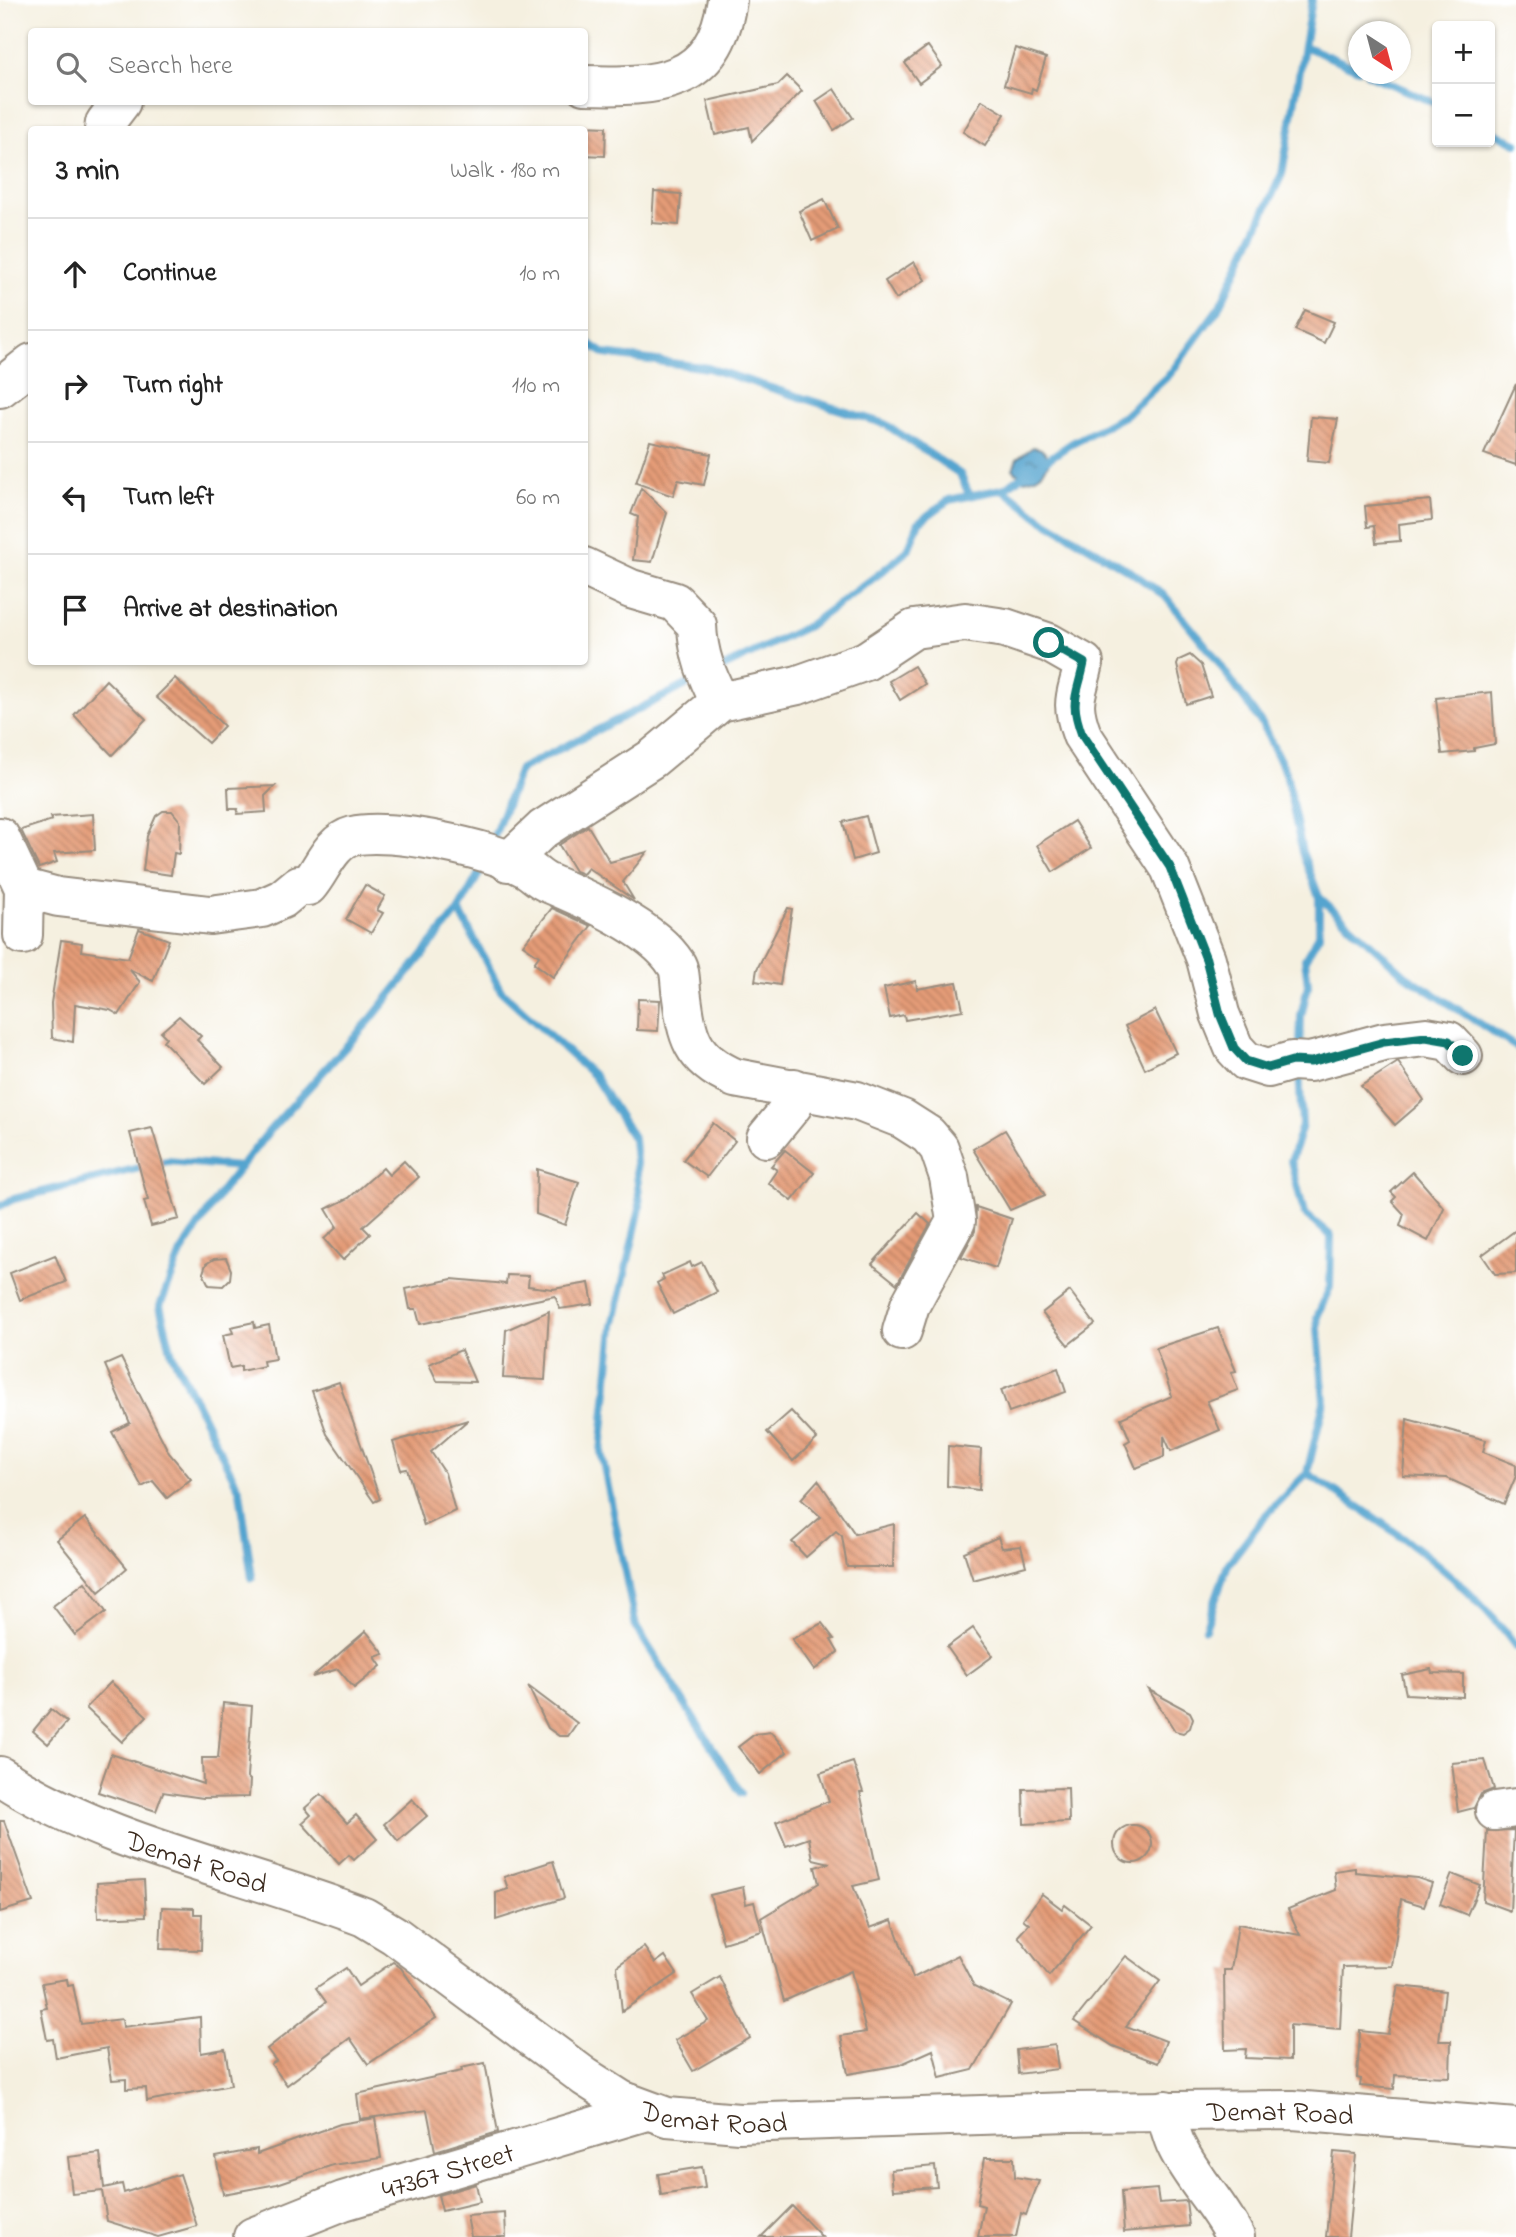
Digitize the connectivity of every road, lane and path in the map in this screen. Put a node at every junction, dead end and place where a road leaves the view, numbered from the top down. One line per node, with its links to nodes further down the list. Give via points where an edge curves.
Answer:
1 (727, 0): 2 (street, via 718,41 684,73 656,84)
2 (588, 85)
3 (119, 105): 4 (street)
4 (105, 126)
5 (28, 366): 6 (street)
6 (0, 388)
7 (588, 569): 8 (street, via 631,589 675,602 697,625 704,669)
8 (720, 702): 10 (street, via 653,758 543,829); 13 (street, via 798,685 866,661 914,629 965,622 1005,628 1071,653 1084,663 1073,699 1082,735 1170,867 1206,959 1220,1014 1234,1048 1246,1061 1268,1068 1426,1037 1449,1041)
9 (0, 837): 11 (street)
10 (508, 862): 11 (street, via 410,836 352,836 334,846 308,886 299,886 262,908 209,915 58,897); 14 (street, via 602,905 669,955 678,966 693,1048 710,1065 735,1079)
11 (24, 888): 12 (street)
12 (23, 935)
13 (1463, 1056)
14 (794, 1088): 15 (street, via 793,1105); 16 (street, via 857,1101 904,1119 939,1147 956,1221)
15 (766, 1138)
16 (902, 1331)
17 (0, 1776): 19 (street, Demat Road, via 48,1805 94,1825 364,1917 585,2077)
18 (1166, 2110): 19 (street, Demat Road, via 738,2123 667,2118); 20 (street, Demat Road, via 1293,2110); 22 (street, via 1175,2144)
19 (646, 2111): 21 (street, 47367 Street, via 344,2201)
20 (1516, 2128)
21 (253, 2237)
22 (1235, 2237)

